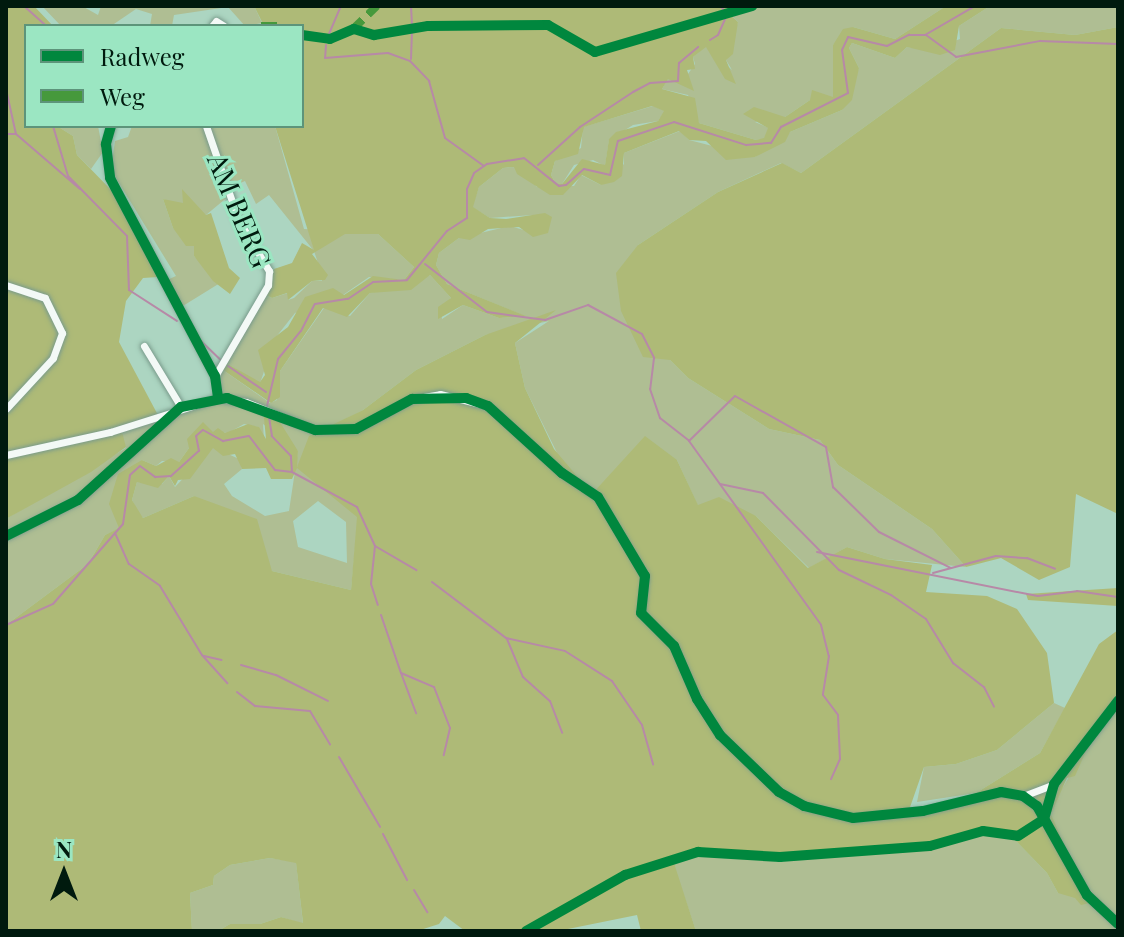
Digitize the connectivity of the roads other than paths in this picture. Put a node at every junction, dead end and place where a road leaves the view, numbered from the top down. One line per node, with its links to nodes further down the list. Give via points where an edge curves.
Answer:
1 (110, 128): 5 (street, via 106,144 110,178)
2 (207, 128): 5 (street, AM BERG, via 238,219 269,271 262,297)
3 (6, 285): 8 (street, via 45,298 62,333 53,358)
4 (144, 346): 7 (street)
5 (215, 376): 6 (street)
6 (218, 398): 7 (street); 13 (street, via 315,430 356,429 412,399 440,394 488,406 562,473 598,497 645,576 641,613 674,646 720,735 760,776 804,806 853,818 923,811 1001,792)
7 (181, 407): 9 (street, via 110,432); 10 (street, via 78,500)
8 (6, 409)
9 (6, 455)
10 (6, 536)
11 (1118, 701): 12 (street)
12 (1054, 784): 13 (street); 14 (street)
13 (1023, 796): 14 (street)
14 (1044, 819): 15 (street, via 1087,895)
15 (1118, 924)

